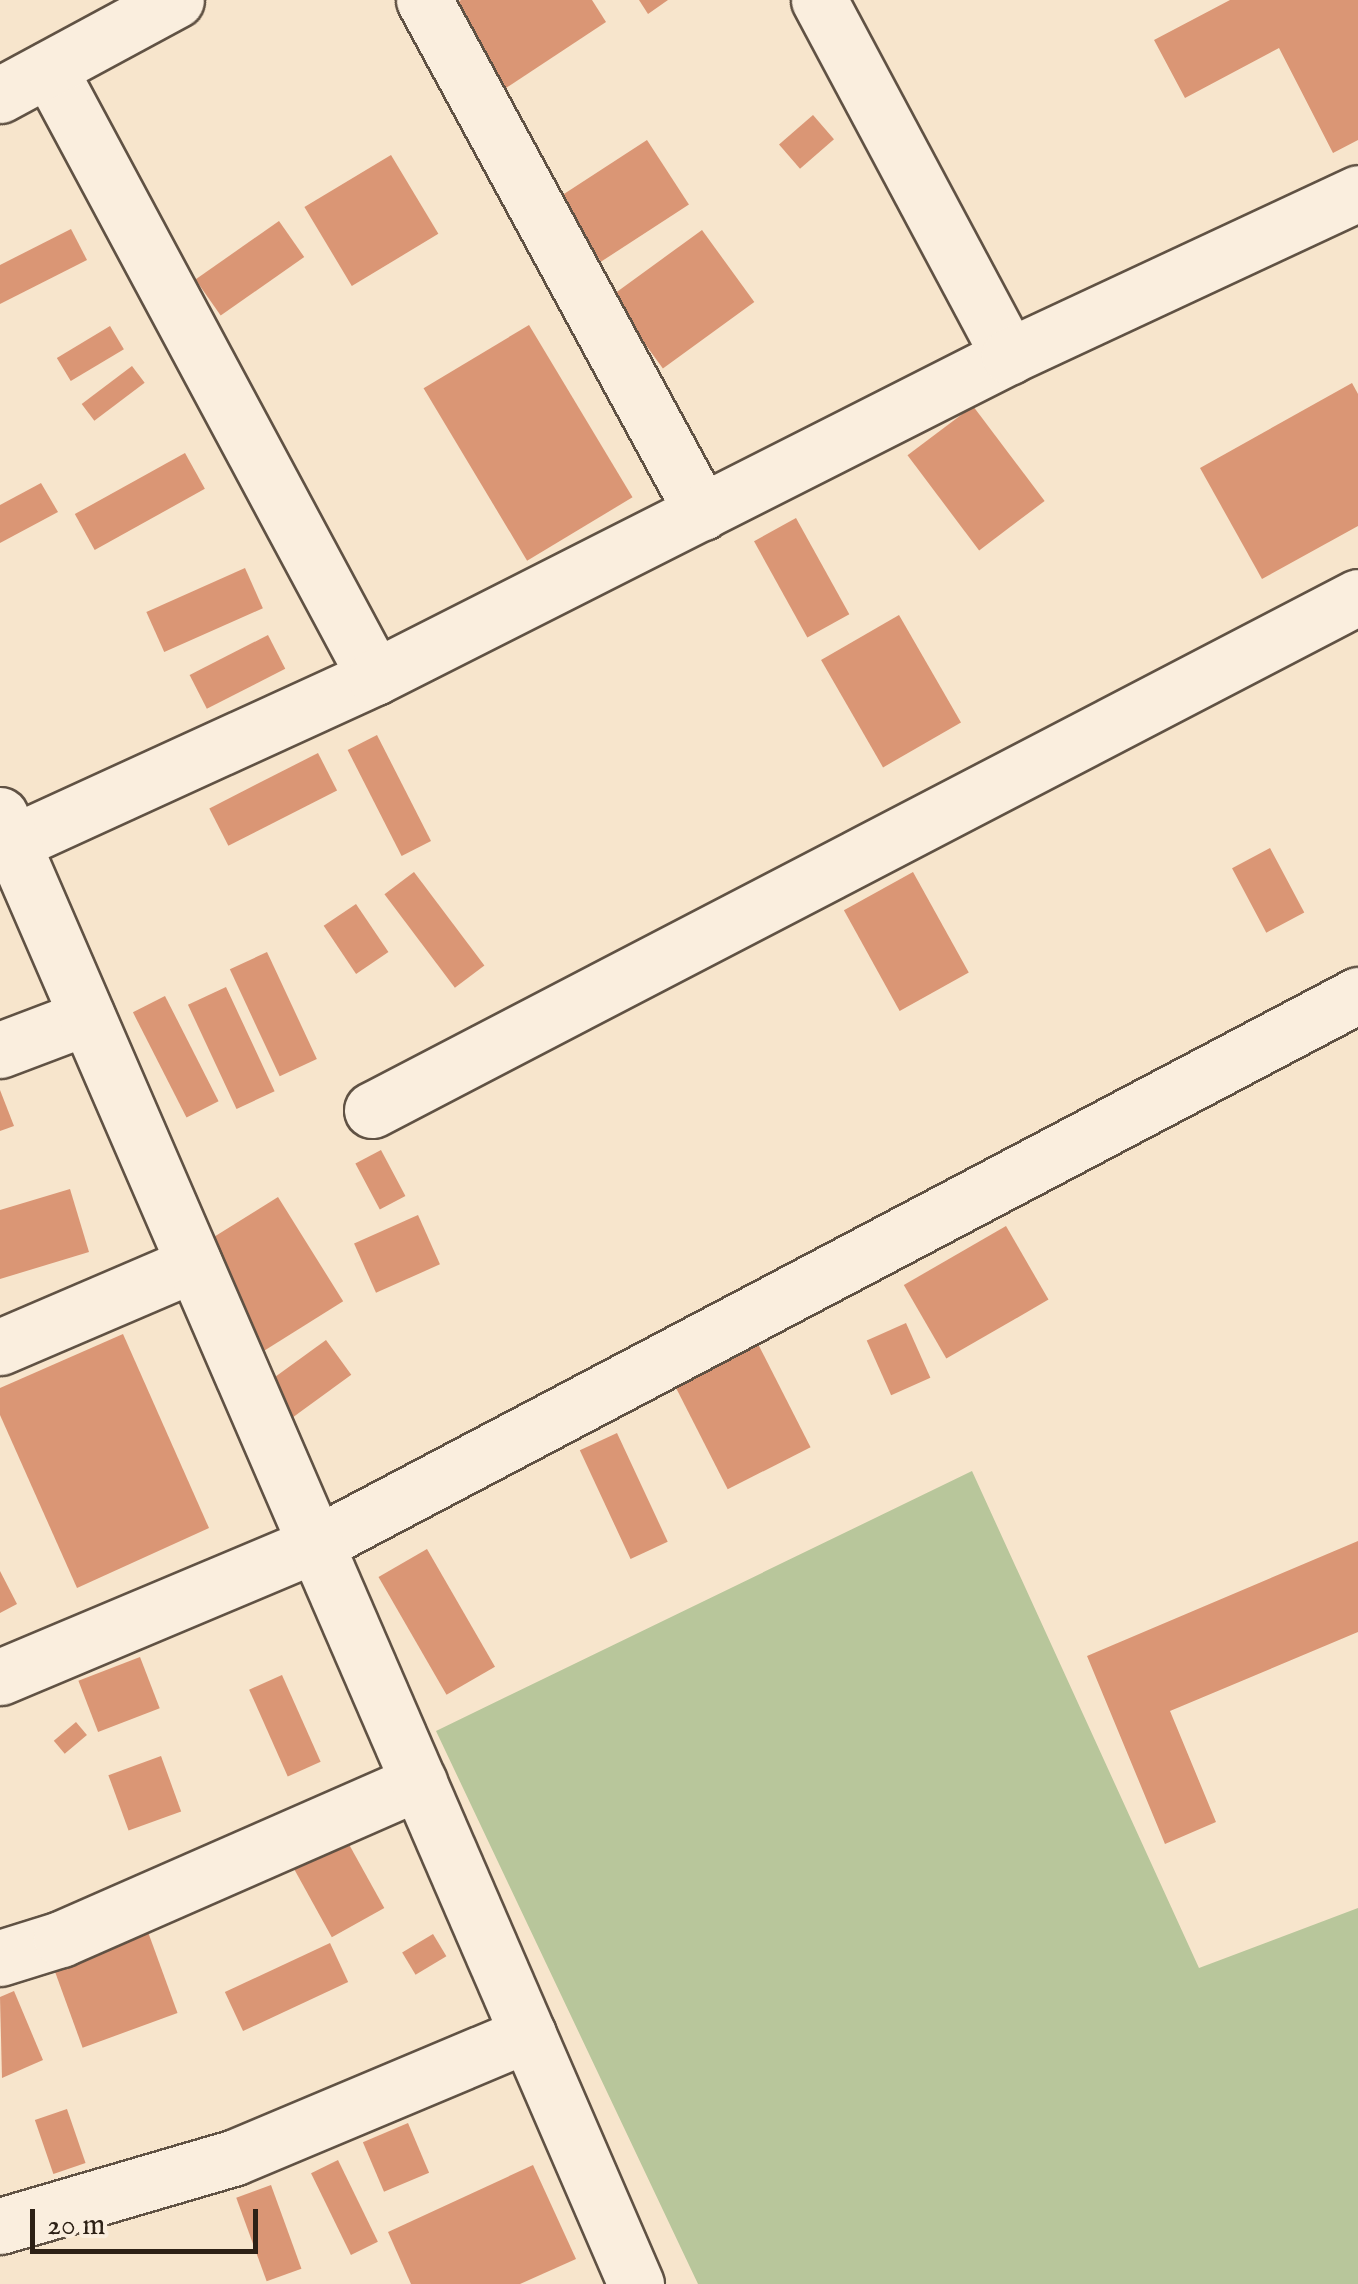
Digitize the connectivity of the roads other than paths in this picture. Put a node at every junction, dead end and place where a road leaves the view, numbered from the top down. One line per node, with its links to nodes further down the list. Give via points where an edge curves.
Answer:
1 (176, 0): 4 (street)
2 (424, 0): 8 (street)
3 (819, 0): 7 (street)
4 (49, 69): 5 (street); 10 (street)
5 (0, 95)
6 (1358, 194): 7 (street)
7 (1009, 356): 8 (street)
8 (702, 512): 10 (street)
9 (1358, 597): 15 (street)
10 (376, 677): 11 (street)
11 (6, 829): 13 (street)
12 (1358, 995): 18 (street)
13 (88, 1018): 14 (street); 16 (street)
14 (0, 1050)
15 (372, 1110)
16 (194, 1264): 17 (street); 18 (street)
17 (0, 1347)
18 (316, 1544): 19 (street); 20 (street)
19 (0, 1677)
20 (419, 1782): 21 (street, via 61,1939); 22 (street)
21 (0, 1958)
22 (528, 2034): 23 (street, via 233,2158); 24 (street)
23 (0, 2226)
24 (633, 2283)

